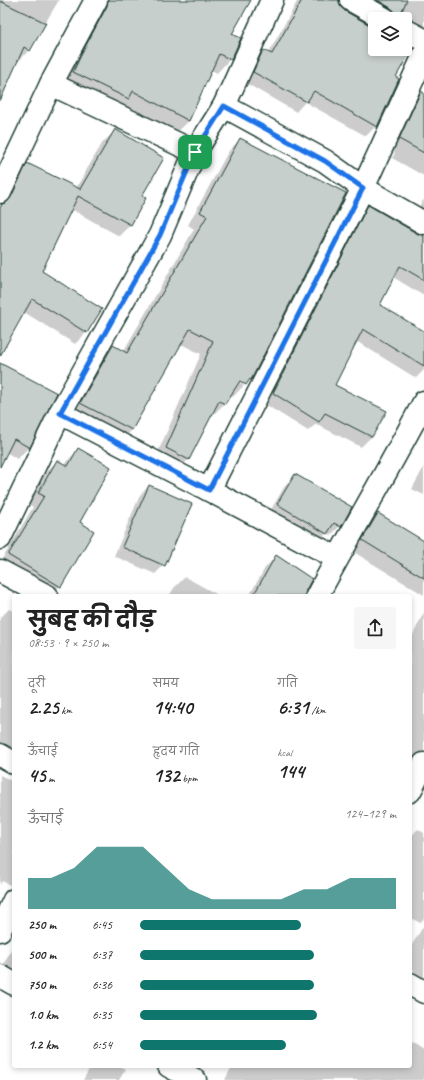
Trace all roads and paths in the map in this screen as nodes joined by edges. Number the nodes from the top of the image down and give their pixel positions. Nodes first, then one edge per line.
1 (96, 0) edge
2 (272, 0) edge
3 (350, 0) edge
4 (372, 12) edge
5 (412, 34) edge
6 (424, 40) edge
7 (424, 55) edge
8 (51, 84) junction
9 (224, 106) junction
10 (195, 152) junction
11 (363, 188) junction
12 (0, 192) edge
13 (424, 223) edge
14 (424, 402) edge
15 (60, 413) junction
16 (209, 490) junction
17 (0, 538) edge
18 (337, 558) junction
19 (0, 571) edge
20 (43, 594) edge
21 (318, 594) edge
22 (0, 755) edge
23 (12, 762) edge
24 (12, 904) edge
25 (0, 930) edge
26 (0, 976) edge
27 (12, 983) edge
28 (412, 985) edge
29 (424, 992) edge

1 - 8 street
2 - 9 street
3 - 4 street
5 - 6 street
7 - 11 street
8 - 10 street
8 - 12 street
9 - 10 street
9 - 11 street
10 - 15 street
11 - 13 street
11 - 16 street
14 - 18 street
15 - 16 street
15 - 17 street
16 - 18 street
18 - 21 street
19 - 20 street
22 - 23 street
24 - 25 street
26 - 27 street
28 - 29 street

